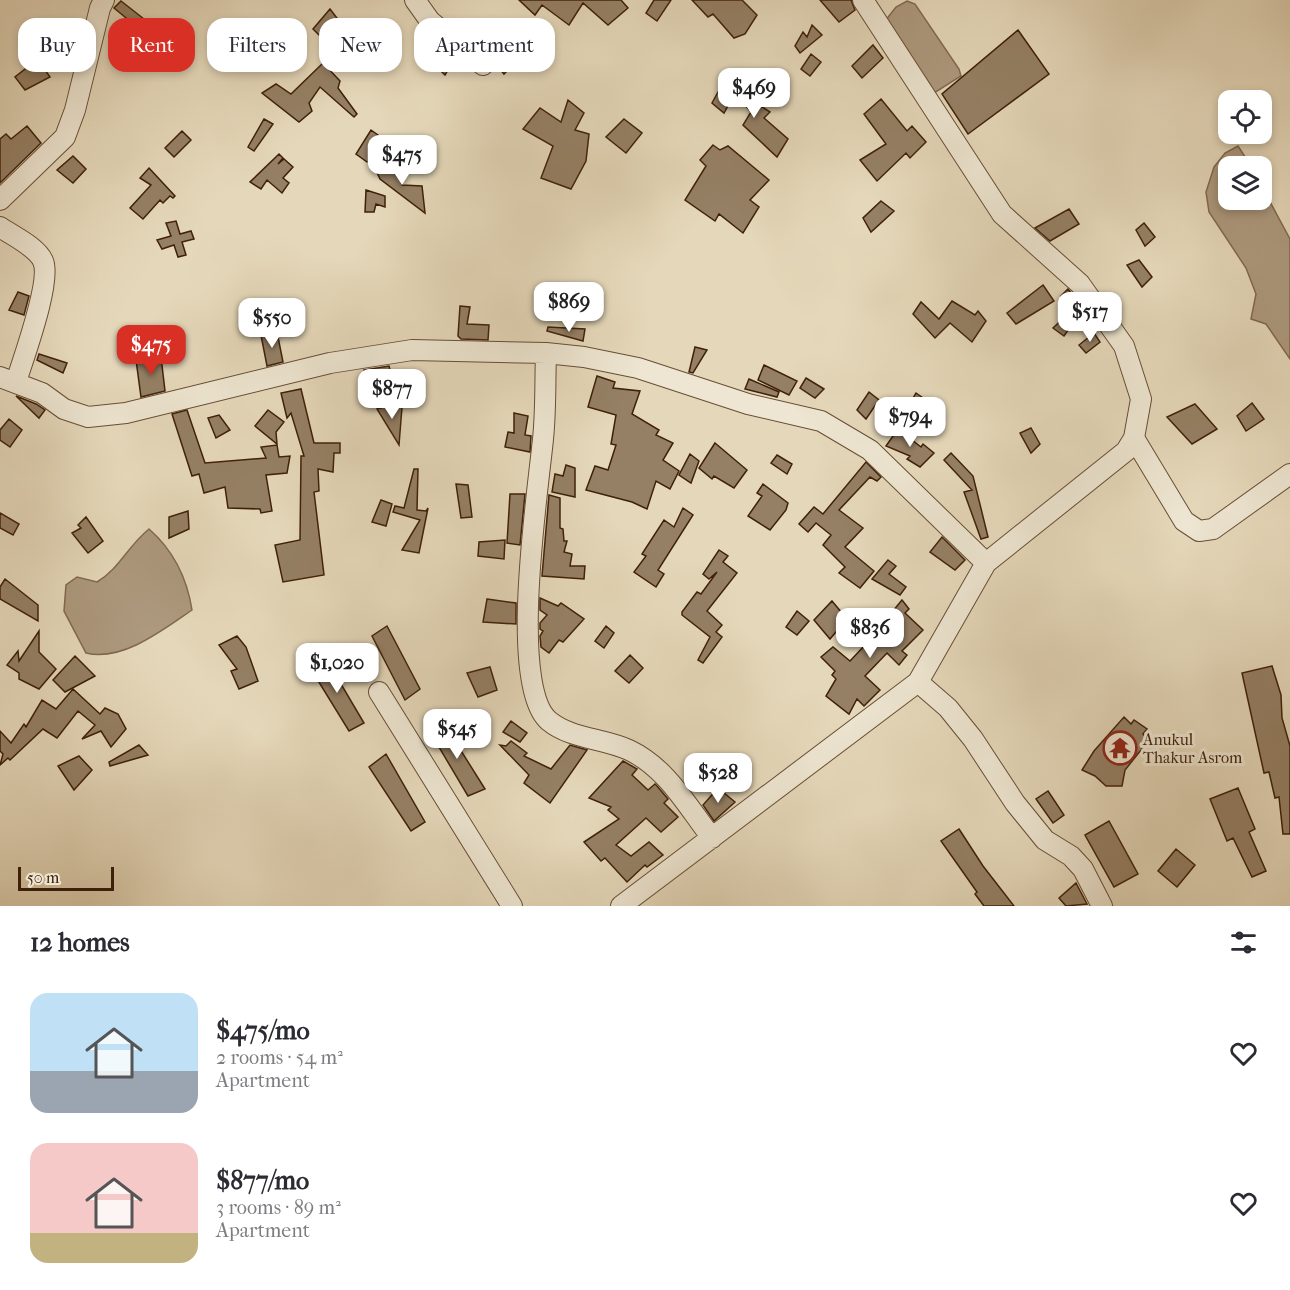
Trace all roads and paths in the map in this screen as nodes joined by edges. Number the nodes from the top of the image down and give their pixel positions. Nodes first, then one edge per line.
1 (104, 0) edge
2 (415, 0) edge
3 (863, 0) edge
4 (428, 18) edge
5 (0, 200) edge
6 (0, 227) edge
7 (546, 352) junction
8 (8, 379) edge
9 (1134, 438) junction
10 (1290, 474) edge
11 (986, 562) junction
12 (918, 682) junction
13 (379, 692) dead end
14 (712, 838) junction
15 (512, 906) edge
16 (621, 906) edge
17 (1102, 906) edge

1 - 5 street
2 - 4 street
3 - 9 street
6 - 8 street
7 - 8 street
7 - 11 street
7 - 14 street
9 - 10 street
9 - 11 street
11 - 12 street
12 - 14 street
12 - 17 street
13 - 15 street
14 - 16 street

